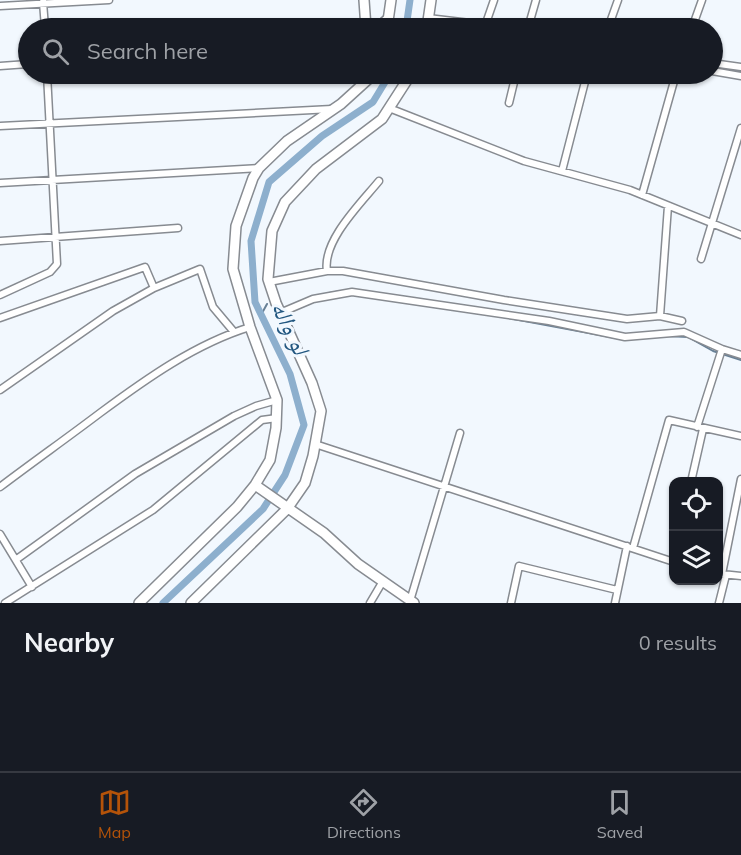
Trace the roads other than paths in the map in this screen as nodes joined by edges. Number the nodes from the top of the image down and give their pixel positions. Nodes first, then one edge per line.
1 (109, 0) edge
2 (364, 0) edge
3 (391, 0) edge
4 (431, 0) edge
5 (494, 0) edge
6 (536, 0) edge
7 (618, 0) edge
8 (702, 0) edge
9 (43, 2) edge
10 (0, 6) edge
11 (388, 17) edge
12 (44, 18) edge
13 (365, 18) edge
14 (429, 18) edge
15 (488, 18) edge
16 (531, 18) edge
17 (612, 18) edge
18 (696, 18) edge
19 (18, 65) edge
20 (723, 65) edge
21 (0, 66) edge
22 (741, 67) edge
23 (723, 73) edge
24 (741, 76) edge
25 (48, 84) edge
26 (359, 84) edge
27 (405, 84) edge
28 (514, 84) edge
29 (584, 84) edge
30 (673, 84) edge
31 (509, 103) dead end
32 (389, 108) junction
33 (334, 109) junction
34 (50, 123) junction
35 (0, 126) edge
36 (741, 128) edge
37 (259, 168) junction
38 (562, 171) junction
39 (53, 180) junction
40 (379, 181) dead end
41 (0, 183) edge
42 (642, 195) junction
43 (668, 206) junction
44 (713, 224) junction
45 (178, 228) dead end
46 (741, 234) edge
47 (56, 237) junction
48 (0, 241) edge
49 (701, 259) dead end
50 (327, 271) junction
51 (269, 282) junction
52 (154, 288) junction
53 (0, 295) edge
54 (280, 313) junction
55 (660, 316) junction
56 (0, 318) edge
57 (682, 321) dead end
58 (250, 327) junction
59 (234, 332) junction
60 (722, 349) junction
61 (741, 355) edge
62 (0, 390) edge
63 (277, 400) junction
64 (277, 418) junction
65 (700, 428) junction
66 (460, 433) dead end
67 (741, 436) edge
68 (315, 444) junction
69 (693, 477) edge
70 (741, 479) edge
71 (0, 487) edge
72 (257, 487) junction
73 (444, 487) junction
74 (284, 507) junction
75 (0, 534) edge
76 (630, 547) junction
77 (17, 559) junction
78 (669, 560) edge
79 (723, 569) edge
80 (723, 574) edge
81 (741, 576) edge
82 (383, 581) junction
83 (721, 585) edge
84 (32, 586) junction
85 (617, 590) junction
86 (412, 602) edge
87 (5, 603) edge
88 (139, 603) edge
89 (191, 603) edge
90 (369, 603) edge
91 (511, 603) edge
92 (615, 603) edge
93 (719, 603) edge

1 - 9 street
2 - 13 street
3 - 11 street
4 - 14 street
5 - 15 street
6 - 16 street
7 - 17 street
8 - 18 street
9 - 10 street
9 - 12 street
19 - 21 street
20 - 22 street
23 - 24 street
25 - 34 street
26 - 33 street
27 - 32 street
28 - 31 street
29 - 38 street
30 - 42 street
32 - 38 street
32 - 51 street
33 - 34 street
33 - 37 street
34 - 35 street
34 - 39 street
36 - 44 street
37 - 39 street
37 - 58 street
38 - 42 street
39 - 41 street
39 - 47 street
40 - 50 street
42 - 43 street
43 - 44 street
43 - 55 street
44 - 46 street
44 - 49 street
45 - 47 street
47 - 48 street
47 - 53 street
50 - 51 street
50 - 55 street
51 - 54 street
52 - 56 street
52 - 59 street
52 - 62 street
54 - 60 street
54 - 68 street
55 - 57 street
58 - 59 street
58 - 63 street
59 - 71 street
60 - 61 street
60 - 65 street
63 - 64 street
63 - 77 street
64 - 72 street
64 - 84 street
65 - 67 street
65 - 69 street
65 - 76 street
66 - 73 street
68 - 73 street
68 - 74 street
70 - 79 street
72 - 74 street
72 - 88 street
73 - 76 street
73 - 86 street
74 - 82 street
74 - 89 street
75 - 77 street
76 - 78 street
76 - 85 street
77 - 84 street
80 - 81 street
82 - 86 street
82 - 90 street
83 - 93 street
84 - 87 street
85 - 91 street
85 - 92 street

